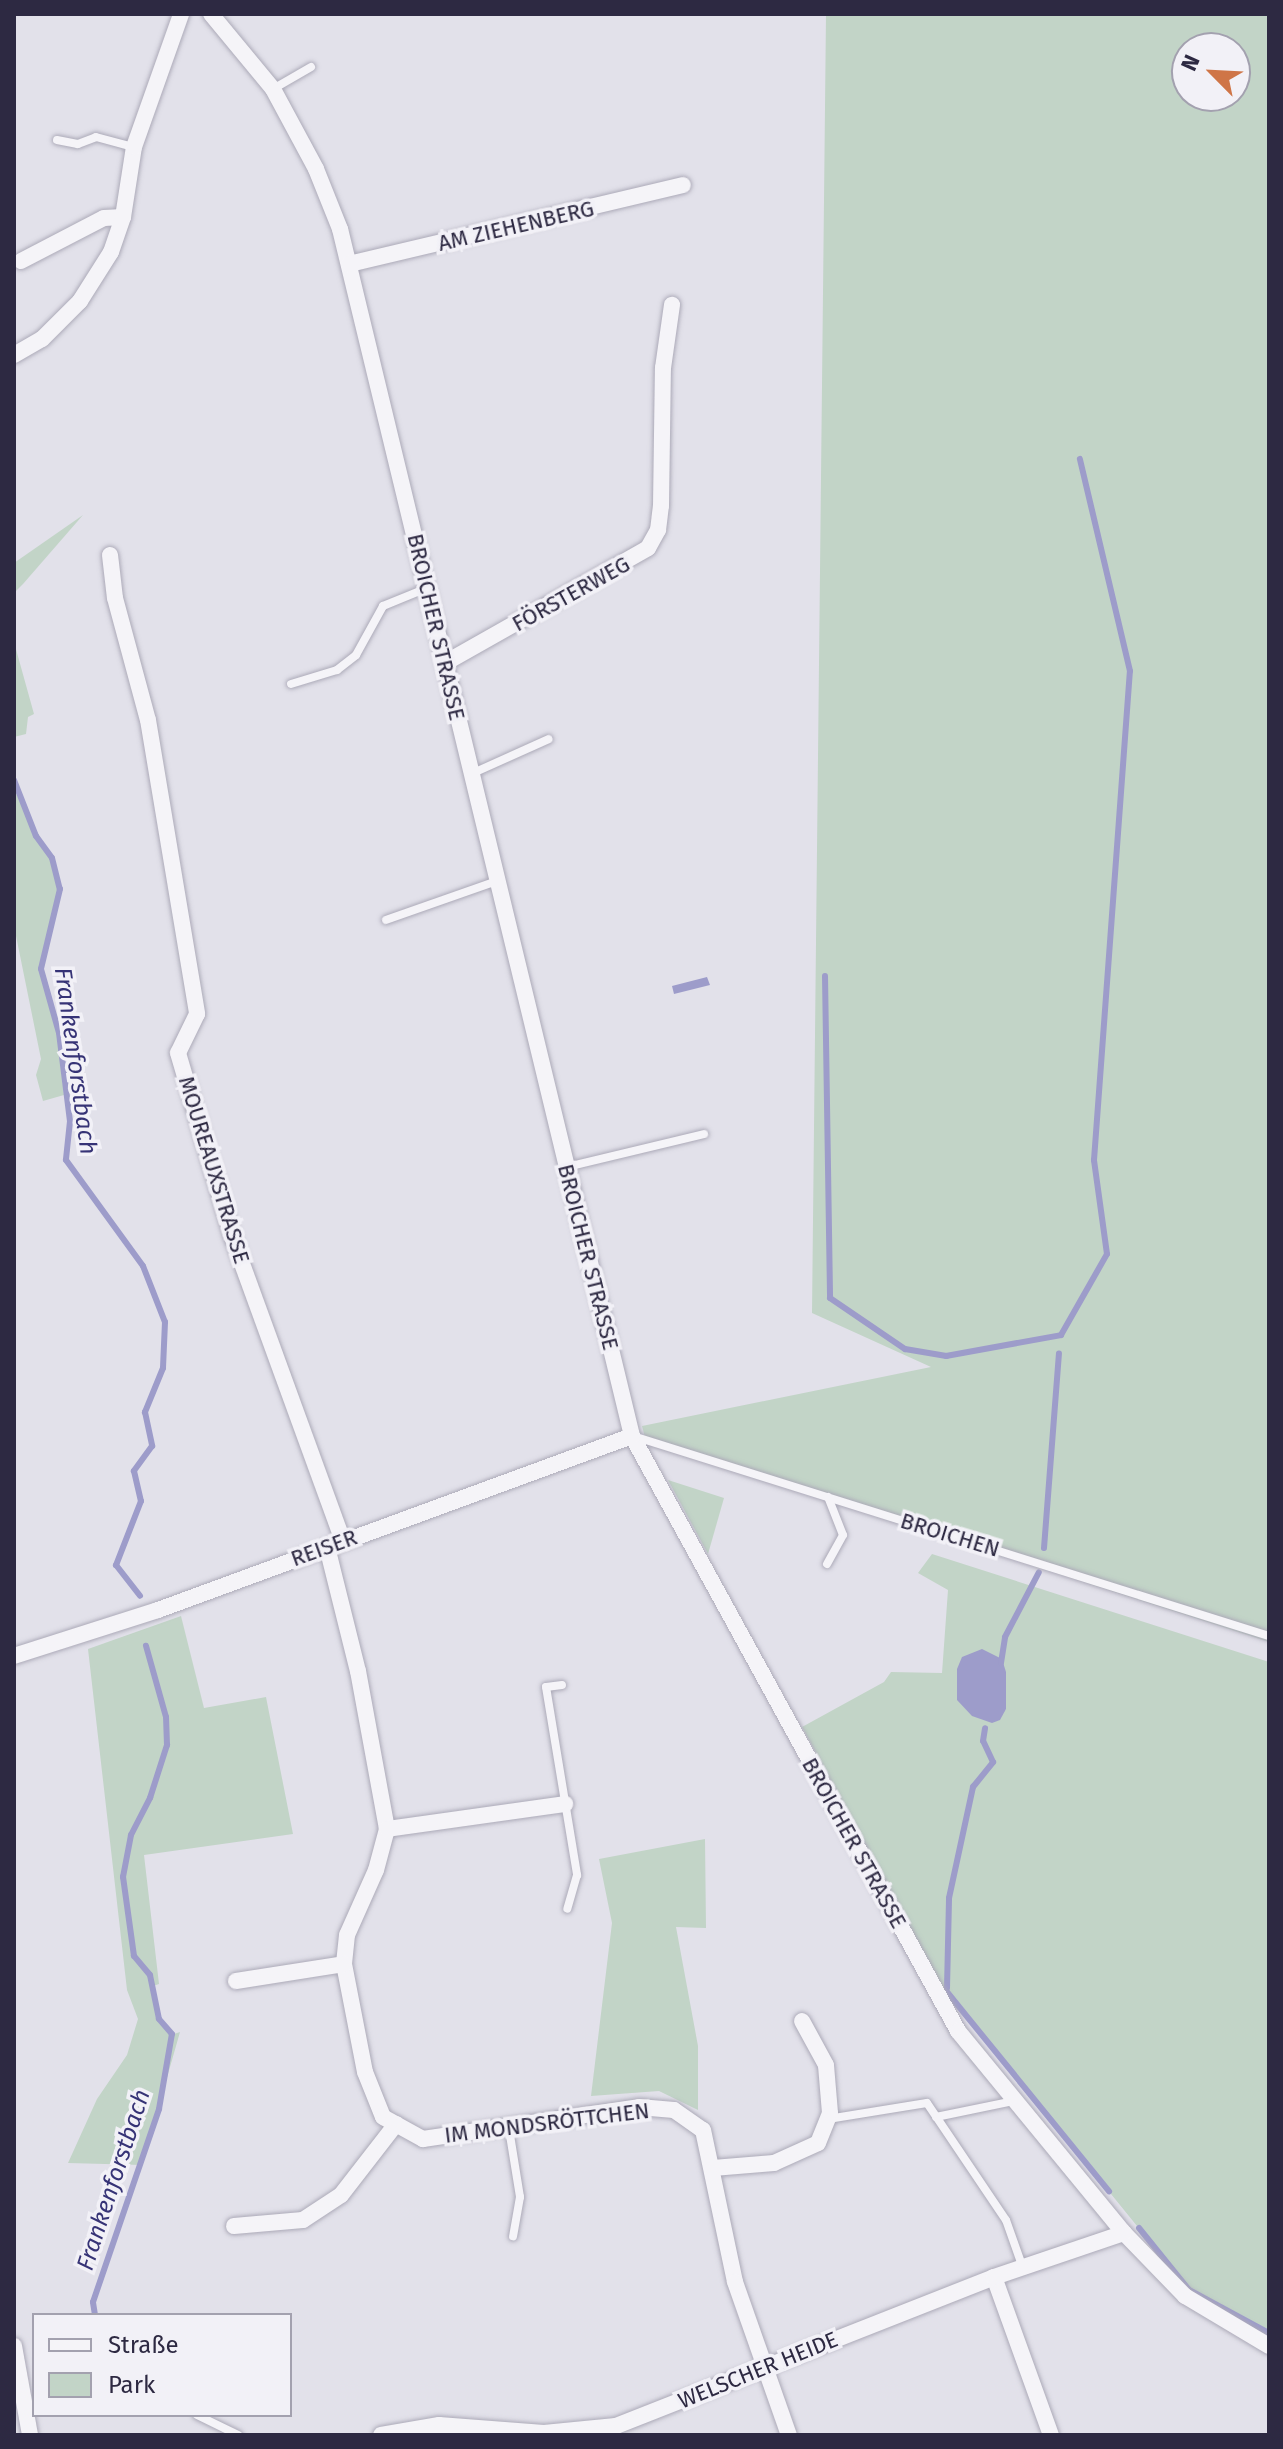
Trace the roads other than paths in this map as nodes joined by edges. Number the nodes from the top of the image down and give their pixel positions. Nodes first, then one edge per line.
1 (181, 14) edge
2 (211, 14) edge
3 (311, 67) dead end
4 (273, 89) junction
5 (57, 140) dead end
6 (134, 147) junction
7 (683, 185) dead end
8 (123, 217) junction
9 (21, 261) dead end
10 (349, 264) junction
11 (672, 305) dead end
12 (14, 355) edge
13 (110, 555) dead end
14 (427, 588) junction
15 (445, 663) junction
16 (291, 684) dead end
17 (549, 739) dead end
18 (471, 774) junction
19 (497, 881) junction
20 (386, 920) dead end
21 (704, 1134) dead end
22 (567, 1168) junction
23 (632, 1436) junction
24 (828, 1497) junction
25 (343, 1541) junction
26 (327, 1547) junction
27 (827, 1564) dead end
28 (1269, 1636) edge
29 (14, 1656) edge
30 (562, 1685) dead end
31 (565, 1804) junction
32 (387, 1829) junction
33 (567, 1909) dead end
34 (344, 1964) junction
35 (236, 1981) dead end
36 (802, 2021) dead end
37 (1015, 2101) junction
38 (936, 2117) junction
39 (828, 2119) junction
40 (396, 2124) junction
41 (509, 2129) junction
42 (713, 2168) junction
43 (234, 2226) dead end
44 (1124, 2233) junction
45 (513, 2236) dead end
46 (1023, 2268) junction
47 (994, 2277) junction
48 (14, 2346) edge
49 (1269, 2346) edge
50 (762, 2368) junction
51 (28, 2385) edge
52 (201, 2417) edge
53 (24, 2425) edge
54 (499, 2431) edge
55 (238, 2435) edge
56 (381, 2435) edge
57 (789, 2435) edge
58 (1051, 2435) edge

1 - 6 street
2 - 4 street, BROICHER STRASSE
3 - 4 lane
4 - 10 street, BROICHER STRASSE
5 - 6 lane
6 - 8 street
7 - 10 street, AM ZIEHENBERG
8 - 9 street
8 - 12 street
10 - 14 street, BROICHER STRASSE
11 - 15 street, FÖRSTERWEG
13 - 25 street, MOUREAUXSTRASSE
14 - 15 street, BROICHER STRASSE
14 - 16 lane
15 - 18 street, BROICHER STRASSE
17 - 18 lane
18 - 19 street, BROICHER STRASSE
19 - 20 lane
19 - 22 street, BROICHER STRASSE
21 - 22 lane
22 - 23 street, BROICHER STRASSE
23 - 24 lane, BROICHEN
23 - 25 street, REISER
23 - 37 street, BROICHER STRASSE
24 - 27 lane
24 - 28 lane, BROICHEN
25 - 26 street, REISER
26 - 29 street, REISER
26 - 32 street
30 - 31 lane
31 - 32 street
31 - 33 lane
32 - 34 street
34 - 35 street
34 - 40 street
36 - 39 street
37 - 38 lane
37 - 44 street, BROICHER STRASSE
38 - 39 lane
38 - 46 lane
39 - 42 street
40 - 41 street, IM MONDSRÖTTCHEN
40 - 43 street
41 - 42 street, IM MONDSRÖTTCHEN
41 - 45 lane
42 - 50 street, IM MONDSRÖTTCHEN
44 - 46 street, WELSCHER HEIDE
44 - 49 street, BROICHER STRASSE
46 - 47 street, WELSCHER HEIDE
47 - 50 street, WELSCHER HEIDE
47 - 58 street
48 - 51 street
50 - 54 street, WELSCHER HEIDE
50 - 57 street, IM MONDSRÖTTCHEN
51 - 53 street
52 - 55 lane
54 - 56 street, WELSCHER HEIDE

